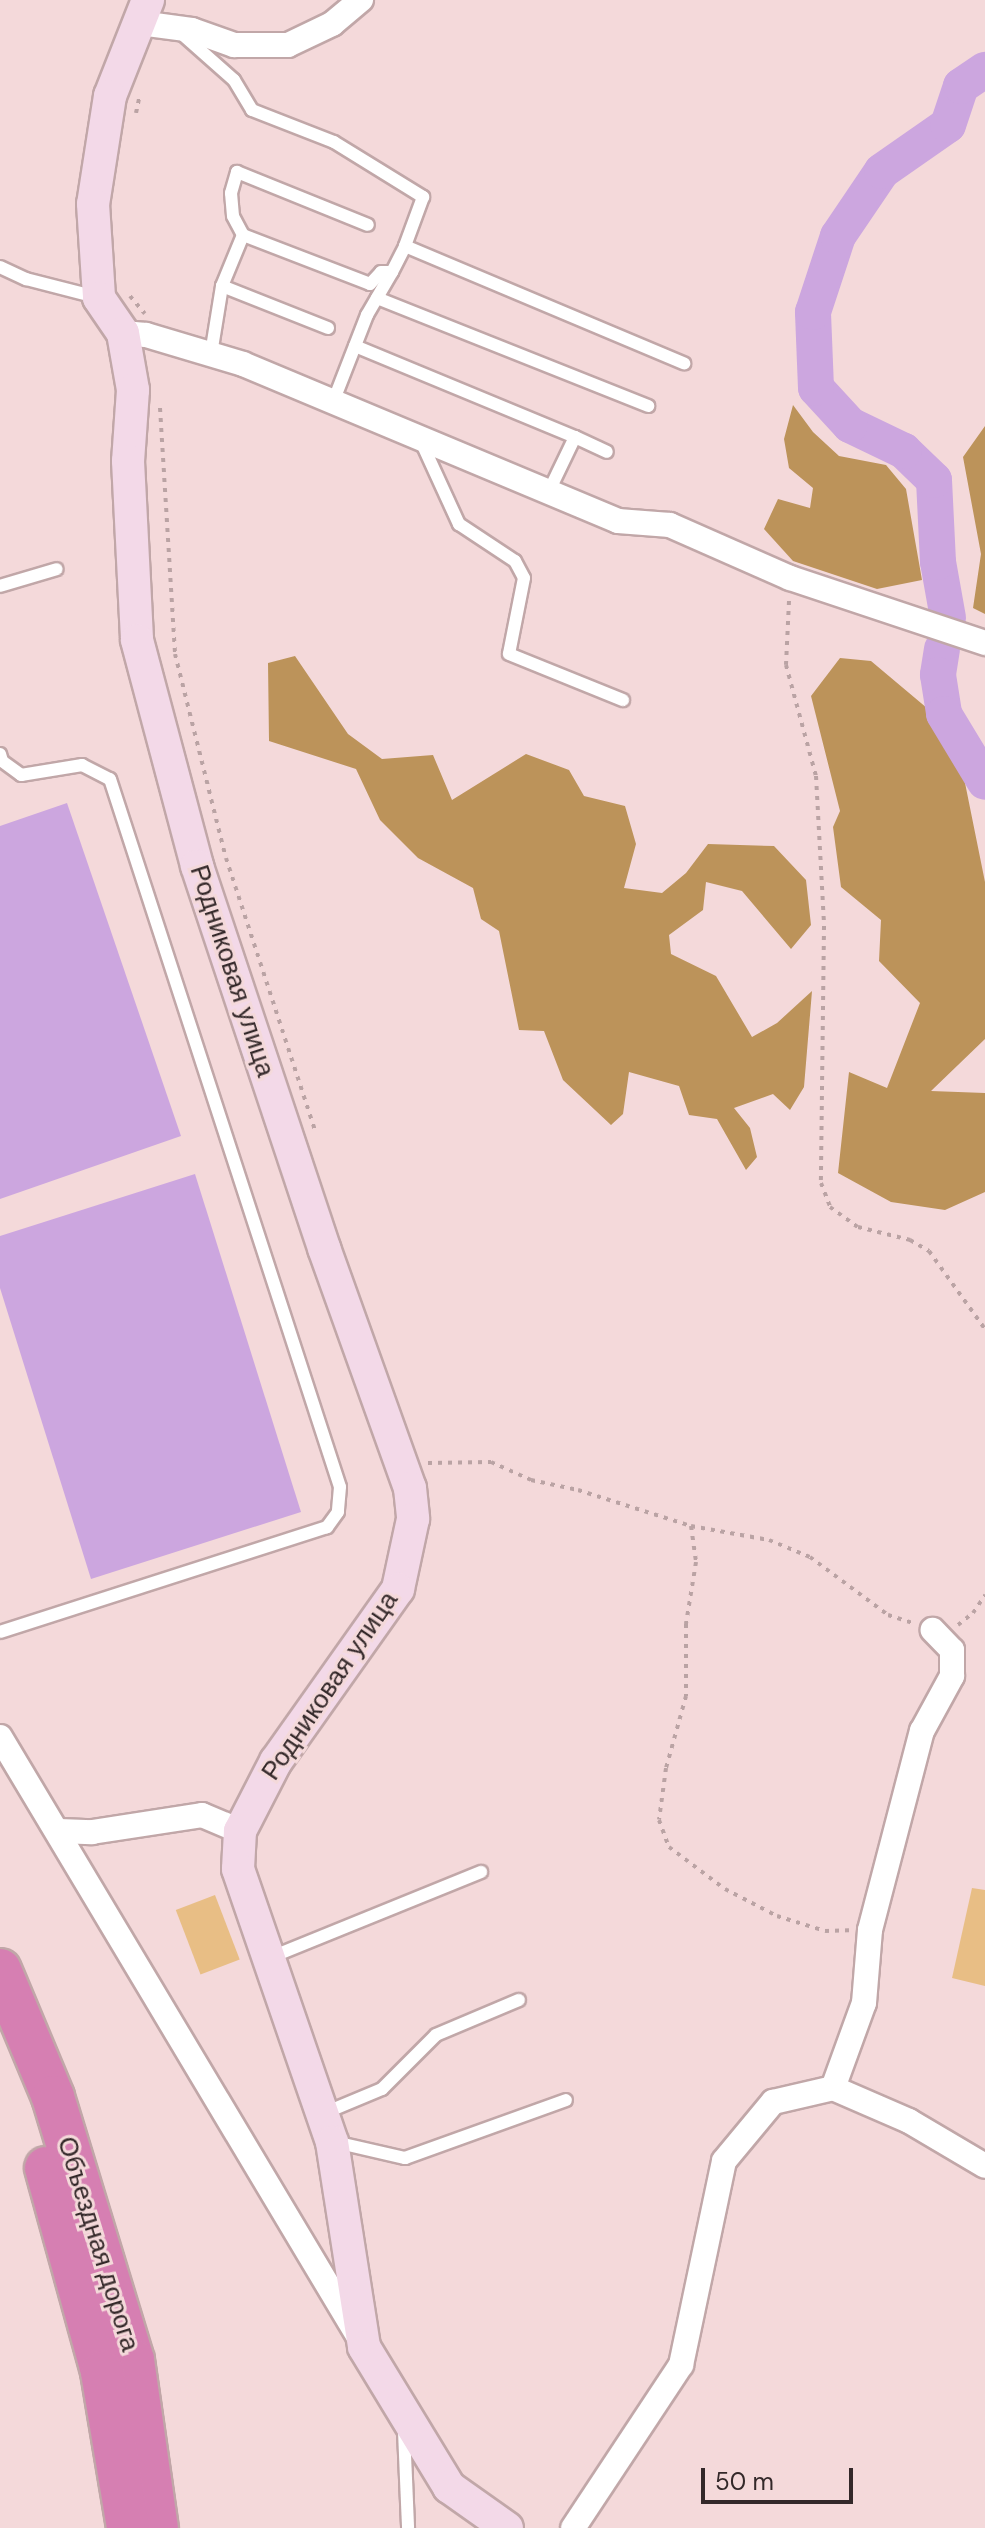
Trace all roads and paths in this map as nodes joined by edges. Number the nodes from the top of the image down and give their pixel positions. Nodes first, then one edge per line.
1 (361, 0) edge
2 (144, 12) edge
3 (175, 27) junction
4 (143, 84) dead end
5 (133, 128) dead end
6 (368, 225) dead end
7 (243, 235) junction
8 (405, 246) junction
9 (0, 267) edge
10 (392, 272) junction
11 (222, 286) junction
12 (110, 292) junction
13 (377, 298) junction
14 (328, 328) dead end
15 (123, 333) junction
16 (155, 337) junction
17 (355, 346) junction
18 (211, 354) junction
19 (684, 363) dead end
20 (159, 400) dead end
21 (333, 402) junction
22 (648, 406) dead end
23 (575, 437) junction
24 (420, 439) junction
25 (607, 452) dead end
26 (548, 493) junction
27 (57, 569) dead end
28 (790, 578) junction
29 (0, 586) edge
30 (985, 643) edge
31 (623, 700) dead end
32 (0, 754) edge
33 (319, 1144) dead end
34 (985, 1329) edge
35 (401, 1465) junction
36 (691, 1526) junction
37 (985, 1595) edge
38 (933, 1630) junction
39 (0, 1632) edge
40 (0, 1737) edge
41 (59, 1831) junction
42 (240, 1831) junction
43 (481, 1872) dead end
44 (870, 1930) junction
45 (269, 1958) junction
46 (0, 1970) edge
47 (519, 2000) dead end
48 (0, 2043) edge
49 (833, 2088) junction
50 (566, 2100) dead end
51 (327, 2128) junction
52 (985, 2166) edge
53 (364, 2347) junction
54 (404, 2417) junction
55 (128, 2528) edge
56 (157, 2528) edge
57 (408, 2528) edge
58 (507, 2528) edge
59 (573, 2528) edge

1 - 3 street
2 - 3 street
2 - 12 street
3 - 8 lane
4 - 5 path
6 - 7 lane
7 - 10 lane
7 - 11 lane
8 - 10 lane
8 - 19 lane
9 - 12 lane
10 - 13 lane
11 - 14 lane
11 - 18 lane
12 - 15 street, Родниковая улица
12 - 16 path
13 - 17 lane
13 - 22 lane
15 - 16 street
15 - 35 street, Родниковая улица
16 - 18 street
17 - 21 lane
17 - 23 lane
18 - 21 street
20 - 33 path
21 - 24 street
23 - 25 lane
23 - 26 lane
24 - 26 street
24 - 31 lane
26 - 28 street
27 - 29 lane
28 - 30 street
28 - 34 path
32 - 39 lane
35 - 36 path
35 - 42 street, Родниковая улица
36 - 38 path
36 - 44 path
37 - 38 path
38 - 44 street
40 - 41 street
41 - 42 street
41 - 53 street
42 - 45 street, Родниковая улица
43 - 45 lane
44 - 49 street
45 - 51 street
46 - 56 highway, Объездная дорога
47 - 51 lane
48 - 55 highway, Объездная дорога
49 - 52 street
49 - 59 street
50 - 51 lane
51 - 53 street
53 - 54 street
54 - 57 lane
54 - 58 street

